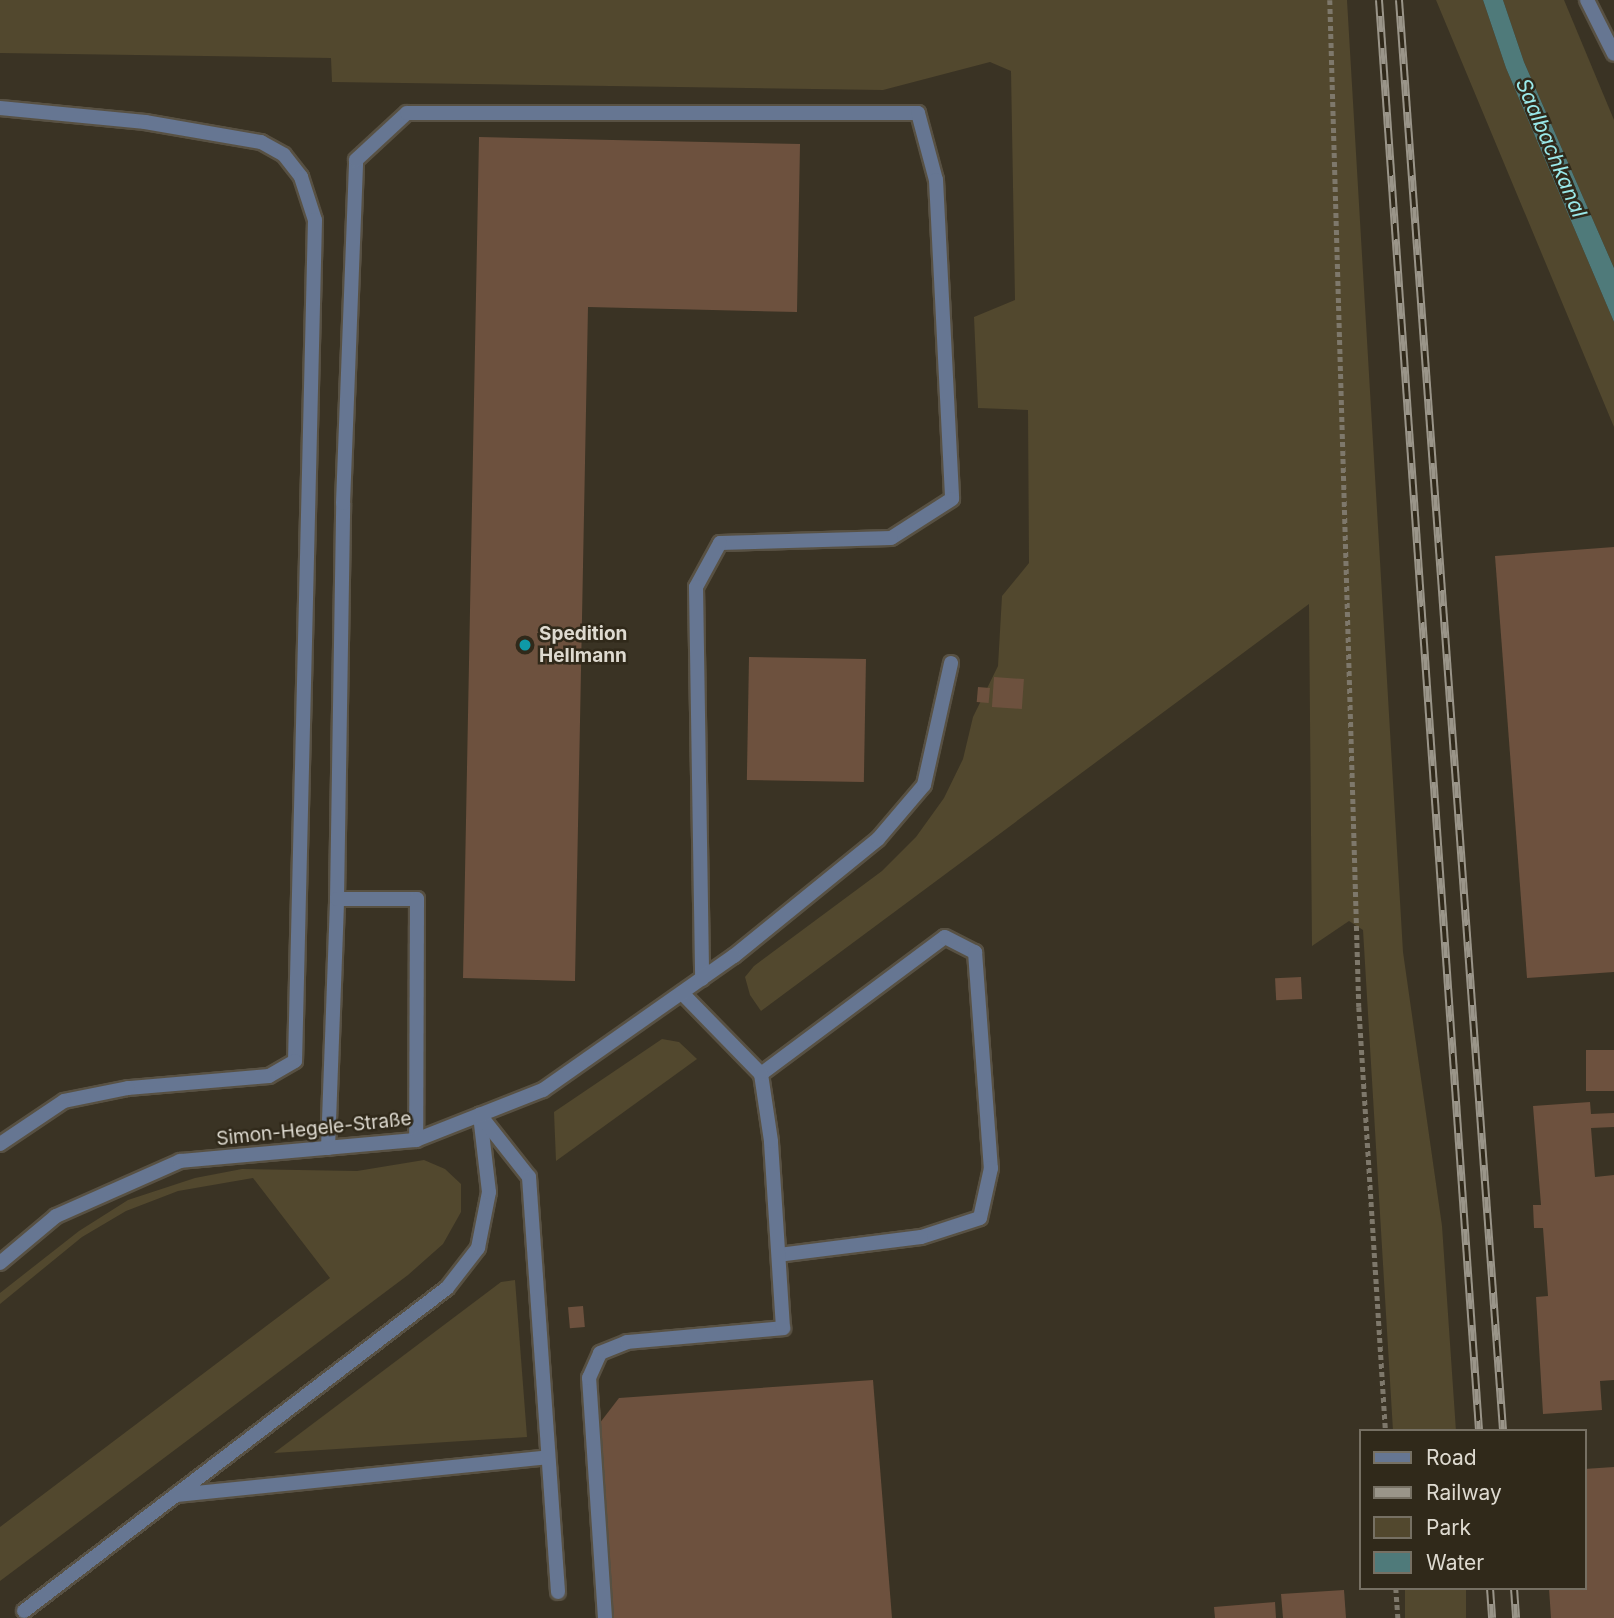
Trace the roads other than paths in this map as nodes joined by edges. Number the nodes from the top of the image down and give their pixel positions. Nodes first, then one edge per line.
1 (1587, 0) edge
2 (1614, 54) edge
3 (0, 108) edge
4 (951, 663) dead end
5 (337, 899) junction
6 (702, 979) junction
7 (682, 993) junction
8 (761, 1074) junction
9 (480, 1115) junction
10 (416, 1140) junction
11 (0, 1144) edge
12 (328, 1148) junction
13 (779, 1255) junction
14 (0, 1263) edge
15 (547, 1457) junction
16 (175, 1495) junction
17 (558, 1592) dead end
18 (24, 1611) dead end
19 (605, 1618) edge

1 - 2 street
3 - 11 street
4 - 6 street, Simon-Hegele-Straße
5 - 6 street
5 - 10 street
5 - 12 street
6 - 7 street, Simon-Hegele-Straße
7 - 8 street
7 - 9 street, Simon-Hegele-Straße
8 - 13 street
8 - 13 street
9 - 10 street, Simon-Hegele-Straße
9 - 15 street
9 - 16 street
10 - 12 street, Simon-Hegele-Straße
12 - 14 street, Simon-Hegele-Straße
13 - 19 street
15 - 16 street
15 - 17 street
16 - 18 street

